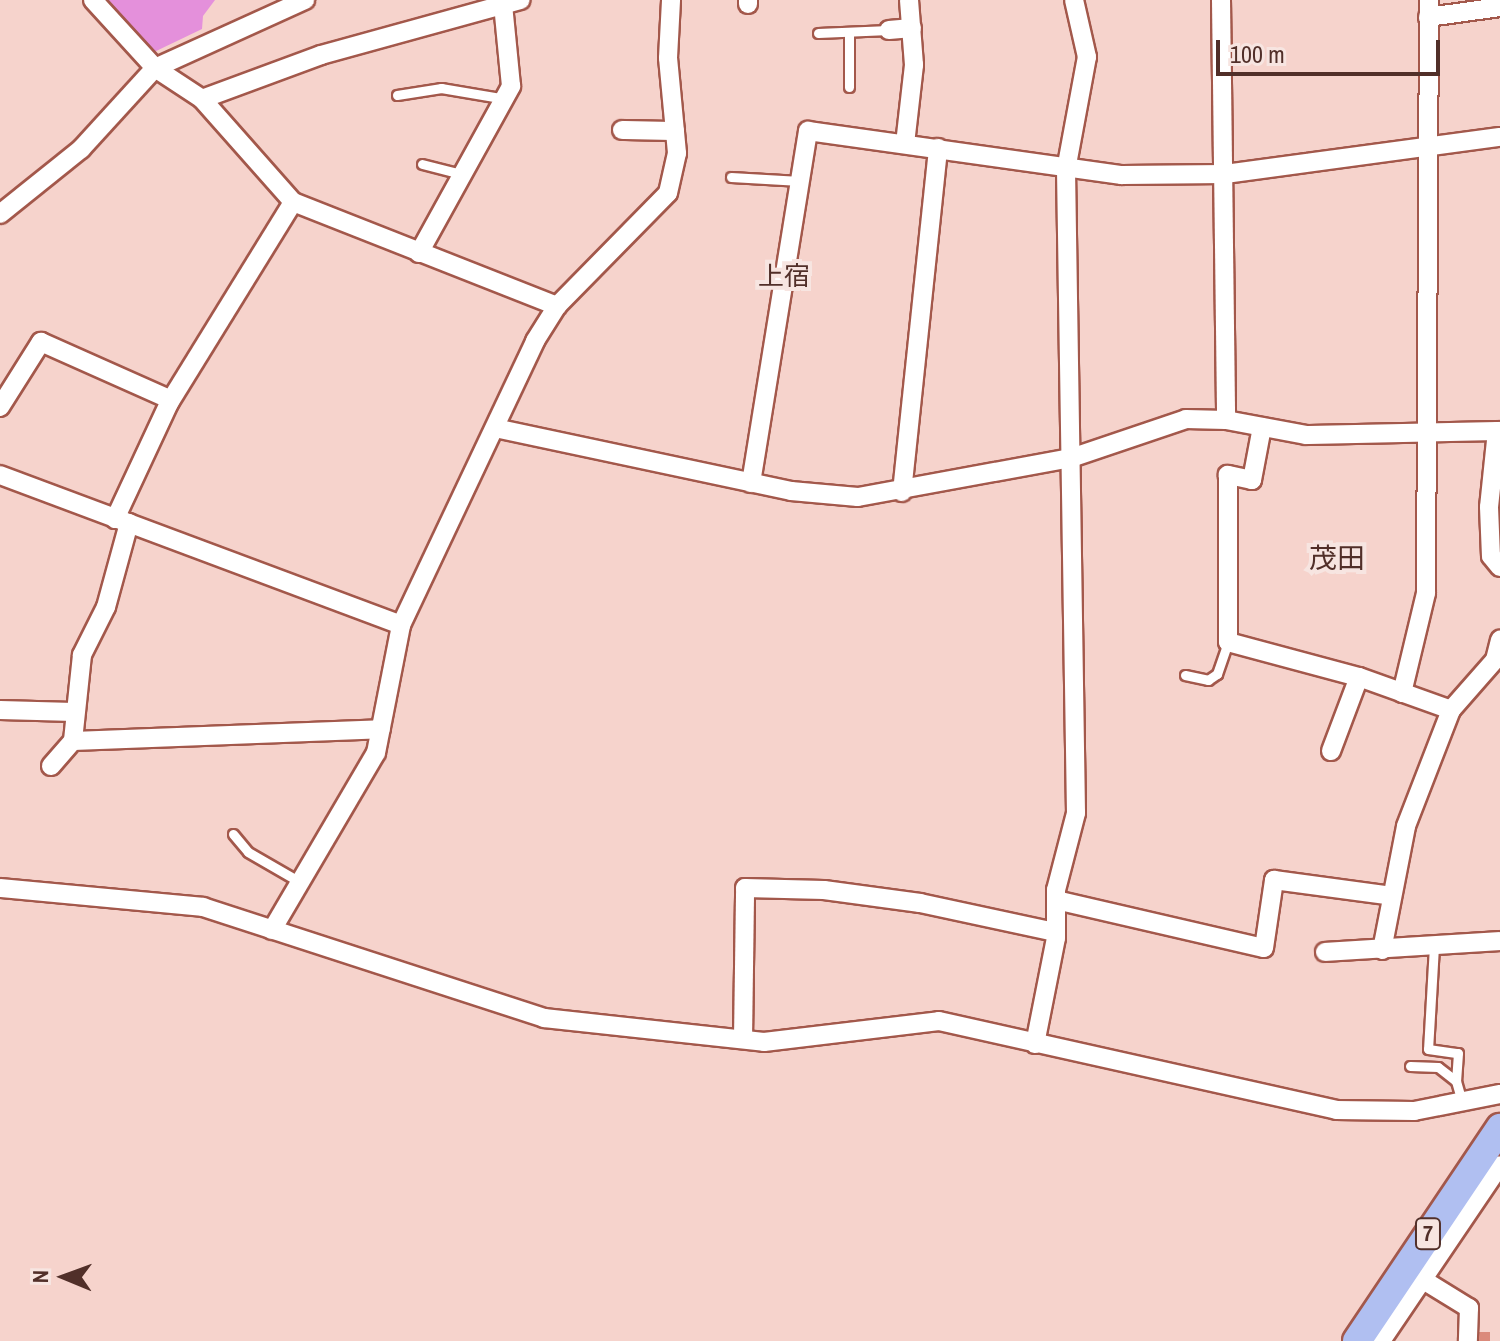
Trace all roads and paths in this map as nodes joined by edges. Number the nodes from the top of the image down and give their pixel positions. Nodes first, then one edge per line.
1 (93, 0) edge
2 (305, 0) edge
3 (671, 0) edge
4 (909, 0) edge
5 (1074, 0) edge
6 (1221, 0) edge
7 (512, 2) edge
8 (1500, 7) edge
9 (1428, 8) edge
10 (912, 28) junction
11 (889, 30) joint
12 (849, 32) junction
13 (818, 33) dead end
14 (155, 68) junction
15 (849, 87) dead end
16 (397, 95) dead end
17 (202, 99) junction
18 (506, 99) junction
19 (622, 130) dead end
20 (675, 131) junction
21 (1500, 137) edge
22 (905, 144) junction
23 (1428, 147) junction
24 (938, 148) junction
25 (422, 164) dead end
26 (1066, 170) junction
27 (1225, 174) junction
28 (466, 176) junction
29 (731, 177) dead end
30 (800, 181) junction
31 (293, 202) junction
32 (0, 214) edge
33 (419, 253) junction
34 (557, 306) junction
35 (171, 400) junction
36 (0, 407) edge
37 (1226, 420) junction
38 (1262, 427) junction
39 (495, 428) junction
40 (1426, 430) junction
41 (1499, 431) edge
42 (1071, 458) junction
43 (0, 475) edge
44 (751, 483) junction
45 (902, 492) junction
46 (122, 521) junction
47 (1500, 567) edge
48 (401, 625) junction
49 (1500, 640) edge
50 (1228, 642) junction
51 (1185, 675) dead end
52 (1359, 677) junction
53 (1402, 693) junction
54 (0, 710) edge
55 (1451, 710) junction
56 (74, 712) junction
57 (381, 729) junction
58 (73, 741) junction
59 (1331, 751) dead end
60 (51, 766) dead end
61 (233, 834) dead end
62 (300, 882) junction
63 (0, 888) edge
64 (1392, 896) junction
65 (1056, 900) junction
66 (272, 930) junction
67 (1055, 932) junction
68 (1500, 941) edge
69 (1434, 946) junction
70 (1382, 950) junction
71 (1325, 952) dead end
72 (743, 1039) junction
73 (1035, 1044) junction
74 (1410, 1066) dead end
75 (1456, 1081) junction
76 (1500, 1094) edge
77 (1462, 1102) junction
78 (1500, 1128) edge
79 (1500, 1165) edge
80 (1413, 1274) junction
81 (1357, 1341) edge
82 (1381, 1341) edge
83 (1468, 1341) edge

1 - 14 street
2 - 14 street
3 - 20 street
4 - 10 street
5 - 26 street
6 - 27 street
7 - 17 street
7 - 18 street
8 - 9 street
9 - 23 street
10 - 11 street
10 - 22 street
11 - 12 lane
12 - 13 lane
12 - 15 lane
14 - 17 street
14 - 32 street
16 - 18 lane
17 - 31 street
18 - 28 street
19 - 20 street
20 - 34 street
21 - 23 street
22 - 24 street
22 - 30 street
23 - 27 street
23 - 40 street
24 - 26 street
24 - 45 street
25 - 28 lane
26 - 27 street
26 - 42 street
27 - 37 street
28 - 33 street
29 - 30 lane
30 - 44 street
31 - 33 street
31 - 35 street
33 - 34 street
34 - 39 street
35 - 36 street
35 - 46 street
37 - 38 street
37 - 42 street
38 - 40 street
38 - 50 street
39 - 44 street
39 - 48 street
40 - 41 street
40 - 53 street
41 - 47 street
42 - 45 street
42 - 65 street
43 - 46 street
44 - 45 street
46 - 48 street
46 - 56 street
48 - 57 street
49 - 55 street
50 - 51 lane
50 - 52 street
52 - 53 street
52 - 59 street
53 - 55 street
54 - 56 street
55 - 64 street
56 - 58 street
57 - 58 street
57 - 62 street
58 - 60 street
61 - 62 lane
62 - 66 street
63 - 66 street
64 - 65 street
64 - 70 street
65 - 67 street
66 - 72 street
67 - 72 street
67 - 73 street
68 - 69 street
69 - 70 street
69 - 75 lane
70 - 71 street
72 - 73 street
73 - 77 street
74 - 75 lane
75 - 77 lane
76 - 77 street
78 - 80 main road, 7
79 - 80 street
80 - 81 main road, 7
80 - 82 street
80 - 83 street

